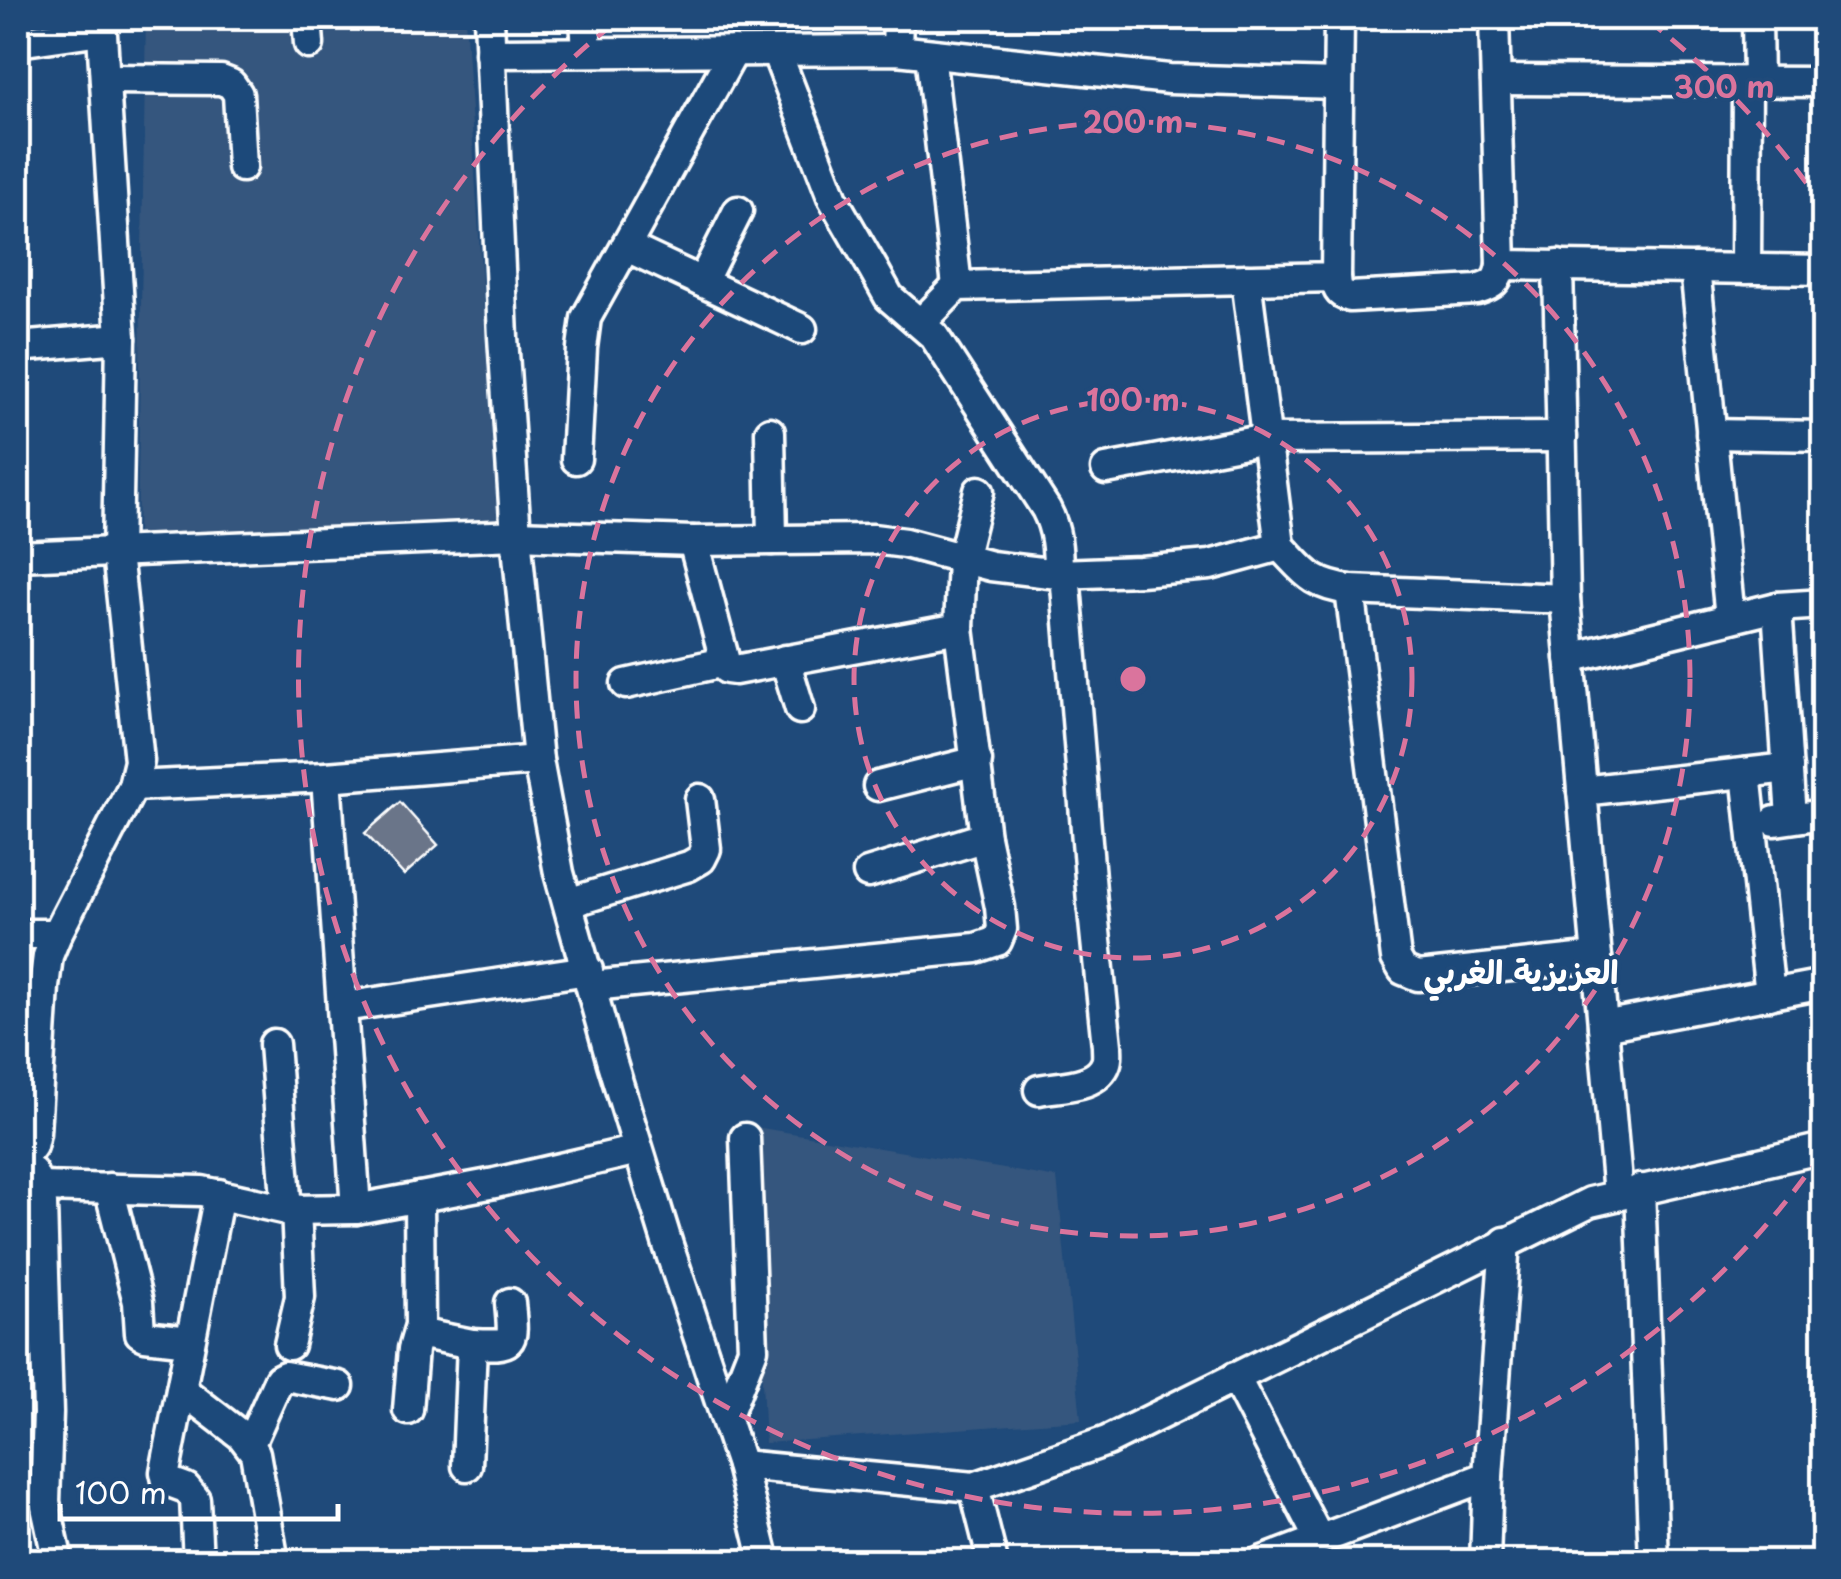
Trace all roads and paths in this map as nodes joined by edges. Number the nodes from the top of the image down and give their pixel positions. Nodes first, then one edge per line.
1 (489, 18) edge
2 (585, 18) edge
3 (898, 18) edge
4 (1339, 18) edge
5 (1494, 18) edge
6 (1757, 18) edge
7 (101, 24) edge
8 (18, 42) edge
9 (897, 50) junction
10 (734, 51) junction
11 (776, 51) junction
12 (586, 52) junction
13 (490, 53) junction
14 (930, 54) junction
15 (105, 79) junction
16 (1496, 80) junction
17 (1753, 81) junction
18 (1824, 82) edge
19 (1337, 84) junction
20 (242, 167) dead end
21 (738, 211) dead end
22 (627, 247) junction
23 (1500, 264) junction
24 (1558, 265) junction
25 (1695, 268) junction
26 (1746, 269) junction
27 (1824, 270) edge
28 (1336, 277) junction
29 (1246, 280) junction
30 (702, 282) junction
31 (957, 286) junction
32 (921, 323) junction
33 (802, 329) dead end
34 (121, 338) junction
35 (18, 346) edge
36 (770, 432) dead end
37 (1711, 434) junction
38 (1824, 436) edge
39 (1562, 437) junction
40 (1266, 439) junction
41 (576, 459) dead end
42 (1106, 469) dead end
43 (979, 491) dead end
44 (516, 535) junction
45 (772, 540) junction
46 (693, 541) junction
47 (1280, 546) junction
48 (117, 553) junction
49 (18, 556) edge
50 (962, 560) junction
51 (1062, 574) junction
52 (1350, 590) junction
53 (1565, 599) junction
54 (1824, 604) edge
55 (1777, 608) junction
56 (1730, 618) junction
57 (959, 628) junction
58 (1570, 658) junction
59 (785, 660) junction
60 (724, 662) junction
61 (626, 684) dead end
62 (800, 709) dead end
63 (538, 760) junction
64 (977, 761) junction
65 (1788, 768) junction
66 (1746, 772) junction
67 (326, 777) junction
68 (133, 786) junction
69 (878, 786) dead end
70 (1582, 791) junction
71 (700, 799) dead end
72 (1824, 814) edge
73 (1791, 818) junction
74 (1752, 824) junction
75 (985, 838) junction
76 (868, 874) dead end
77 (568, 903) junction
78 (18, 934) edge
79 (57, 934) junction
80 (1597, 958) junction
81 (590, 978) junction
82 (1824, 984) edge
83 (1770, 995) junction
84 (342, 1007) junction
85 (1603, 1026) junction
86 (274, 1044) dead end
87 (1040, 1090) dead end
88 (746, 1138) dead end
89 (1824, 1148) edge
90 (638, 1150) junction
91 (21, 1156) edge
92 (39, 1186) junction
93 (109, 1188) junction
94 (1629, 1192) junction
95 (219, 1194) junction
96 (419, 1197) junction
97 (356, 1209) junction
98 (292, 1210) junction
99 (1505, 1242) junction
100 (510, 1303) dead end
101 (418, 1333) junction
102 (190, 1341) junction
103 (472, 1344) junction
104 (289, 1345) dead end
105 (1235, 1377) junction
106 (339, 1386) dead end
107 (181, 1389) junction
108 (408, 1410) dead end
109 (726, 1418) junction
110 (250, 1444) junction
111 (741, 1465) junction
112 (467, 1466) dead end
113 (1488, 1476) junction
114 (974, 1487) junction
115 (1303, 1550) edge
116 (759, 1560) edge
117 (58, 1562) edge
118 (198, 1562) edge
119 (274, 1562) edge
120 (992, 1562) edge
121 (1260, 1562) edge
122 (1485, 1562) edge
123 (1654, 1562) edge

1 - 13 street
2 - 12 street
3 - 9 street
4 - 19 street
5 - 16 street
6 - 17 street
7 - 8 street
7 - 15 street
9 - 11 street
9 - 14 street
10 - 11 street
10 - 12 street
10 - 22 street
11 - 32 street
12 - 13 street
13 - 44 street
14 - 19 street
14 - 31 street
15 - 20 street
15 - 34 street
16 - 17 street
16 - 23 street
17 - 18 street
17 - 26 street
19 - 28 street
21 - 30 street
22 - 30 street
22 - 41 street
23 - 24 street
23 - 28 street
24 - 25 street
24 - 39 street
25 - 26 street
25 - 37 street
26 - 27 street
28 - 29 street
29 - 31 street
29 - 40 street
30 - 33 street
31 - 32 street
32 - 51 street
34 - 35 street
34 - 48 street
36 - 45 street
37 - 38 street
37 - 56 street
39 - 40 street
39 - 53 street
40 - 42 street
40 - 47 street
43 - 50 street
44 - 46 street
44 - 48 street
44 - 63 street
45 - 46 street
45 - 50 street
46 - 60 street
47 - 51 street
47 - 52 street
48 - 49 street
48 - 68 street
50 - 51 street
50 - 57 street
51 - 87 street
52 - 53 street
52 - 80 street
53 - 58 street
54 - 55 street
55 - 56 street
55 - 65 street
56 - 58 street
57 - 59 street
57 - 64 street
58 - 70 street
59 - 60 street
59 - 62 street
60 - 61 street
63 - 67 street
63 - 77 street
64 - 69 street
64 - 75 street
65 - 66 street
65 - 73 street
66 - 70 street
66 - 74 street
67 - 68 street
67 - 84 street
68 - 79 street
70 - 80 street
71 - 77 street
72 - 73 street
73 - 74 street
74 - 83 street
75 - 76 street
75 - 81 street
77 - 81 street
78 - 79 street
79 - 91 street
80 - 85 street
81 - 84 street
81 - 90 street
82 - 83 street
83 - 85 street
84 - 97 street
85 - 94 street
86 - 98 street
88 - 109 street
89 - 94 street
90 - 96 street
90 - 109 street
91 - 92 street
92 - 93 street
92 - 117 street
93 - 95 street
93 - 102 street
94 - 99 street
94 - 123 street
95 - 98 street
95 - 102 street
96 - 97 street
96 - 101 street
97 - 98 street
98 - 104 street
99 - 105 street
99 - 113 street
100 - 103 street
101 - 103 street
101 - 108 street
102 - 107 street
103 - 112 street
105 - 114 street
105 - 115 street
106 - 110 street
107 - 110 street
107 - 118 street
109 - 111 street
110 - 119 street
111 - 114 street
111 - 116 street
113 - 115 street
113 - 122 street
114 - 120 street
115 - 121 street

